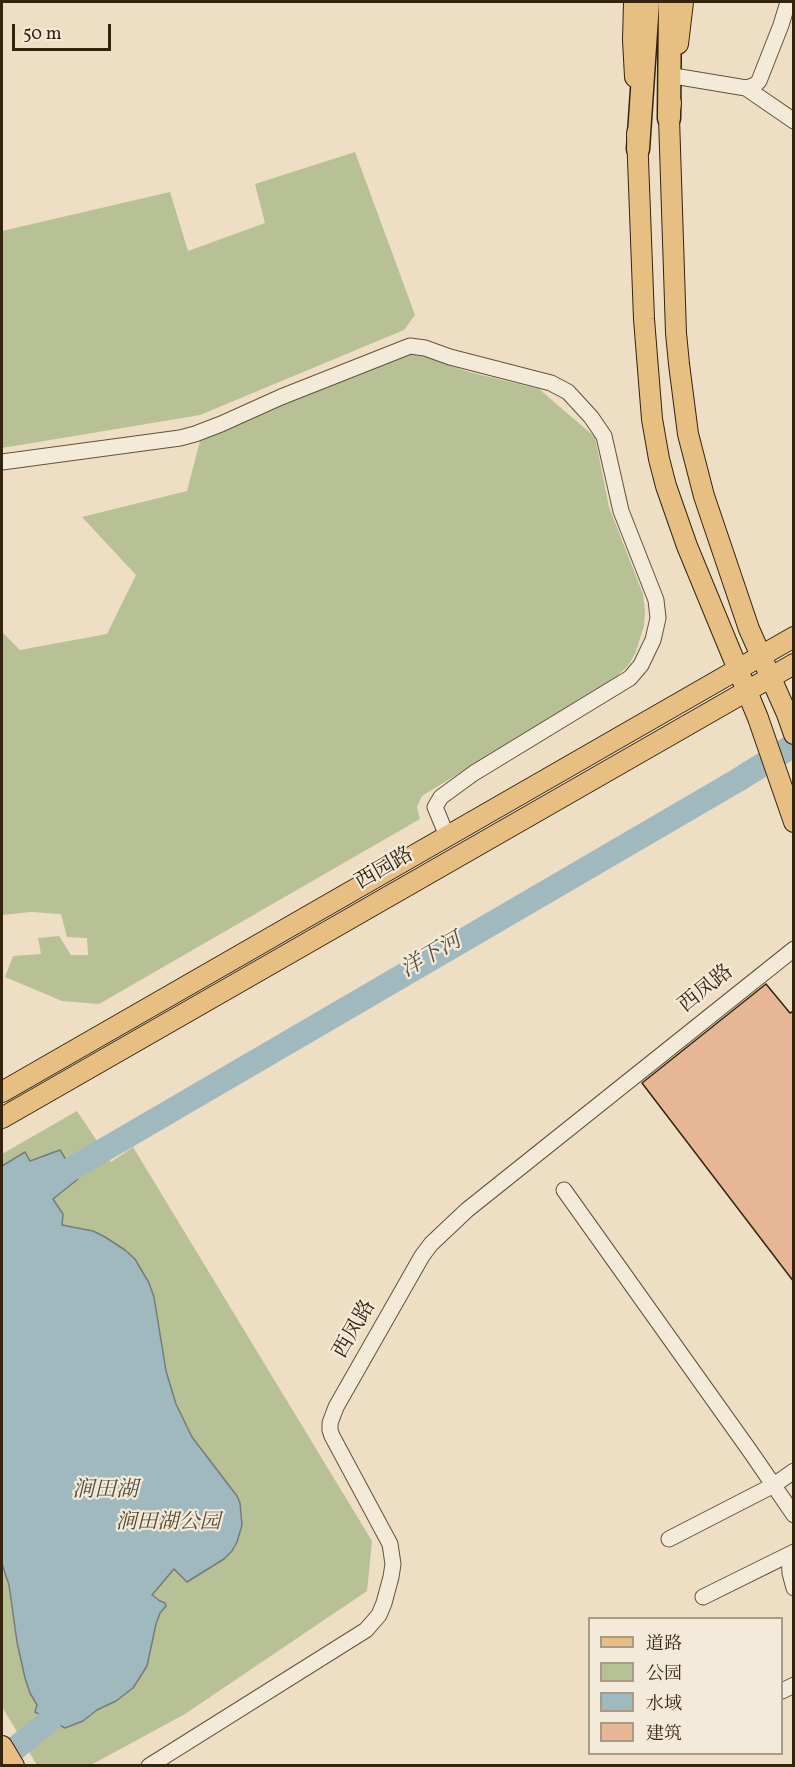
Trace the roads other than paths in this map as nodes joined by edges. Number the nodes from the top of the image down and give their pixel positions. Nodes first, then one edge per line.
1 (634, 2) edge
2 (648, 2) edge
3 (670, 2) edge
4 (683, 2) edge
5 (788, 2) edge
6 (674, 76) junction
7 (746, 88) junction
8 (669, 118) junction
9 (794, 121) edge
10 (638, 148) junction
11 (2, 462) edge
12 (794, 638) edge
13 (760, 657) junction
14 (794, 664) edge
15 (738, 670) junction
16 (770, 678) junction
17 (747, 691) junction
18 (794, 734) edge
19 (794, 822) edge
20 (447, 836) junction
21 (794, 950) edge
22 (2, 1092) edge
23 (2, 1118) edge
24 (564, 1190) dead end
25 (794, 1471) edge
26 (774, 1485) junction
27 (794, 1515) edge
28 (669, 1539) dead end
29 (791, 1553) edge
30 (794, 1588) edge
31 (702, 1597) dead end
32 (149, 1766) edge

1 - 10 main road
2 - 10 highway
3 - 8 highway
4 - 6 main road
5 - 7 street
6 - 7 street
6 - 8 main road
7 - 9 street
8 - 13 main road
10 - 15 main road
11 - 20 street
12 - 13 main road, 西园路
13 - 15 main road, 西园路
13 - 16 main road
14 - 16 main road, 西园路
15 - 17 main road
15 - 20 main road, 西园路
16 - 17 main road, 西园路
16 - 18 main road
17 - 19 main road
17 - 23 main road, 西园路
20 - 22 main road, 西园路
21 - 32 street, 西凤路
24 - 26 street
25 - 26 street
26 - 27 street
26 - 28 street
29 - 30 street
29 - 31 street

